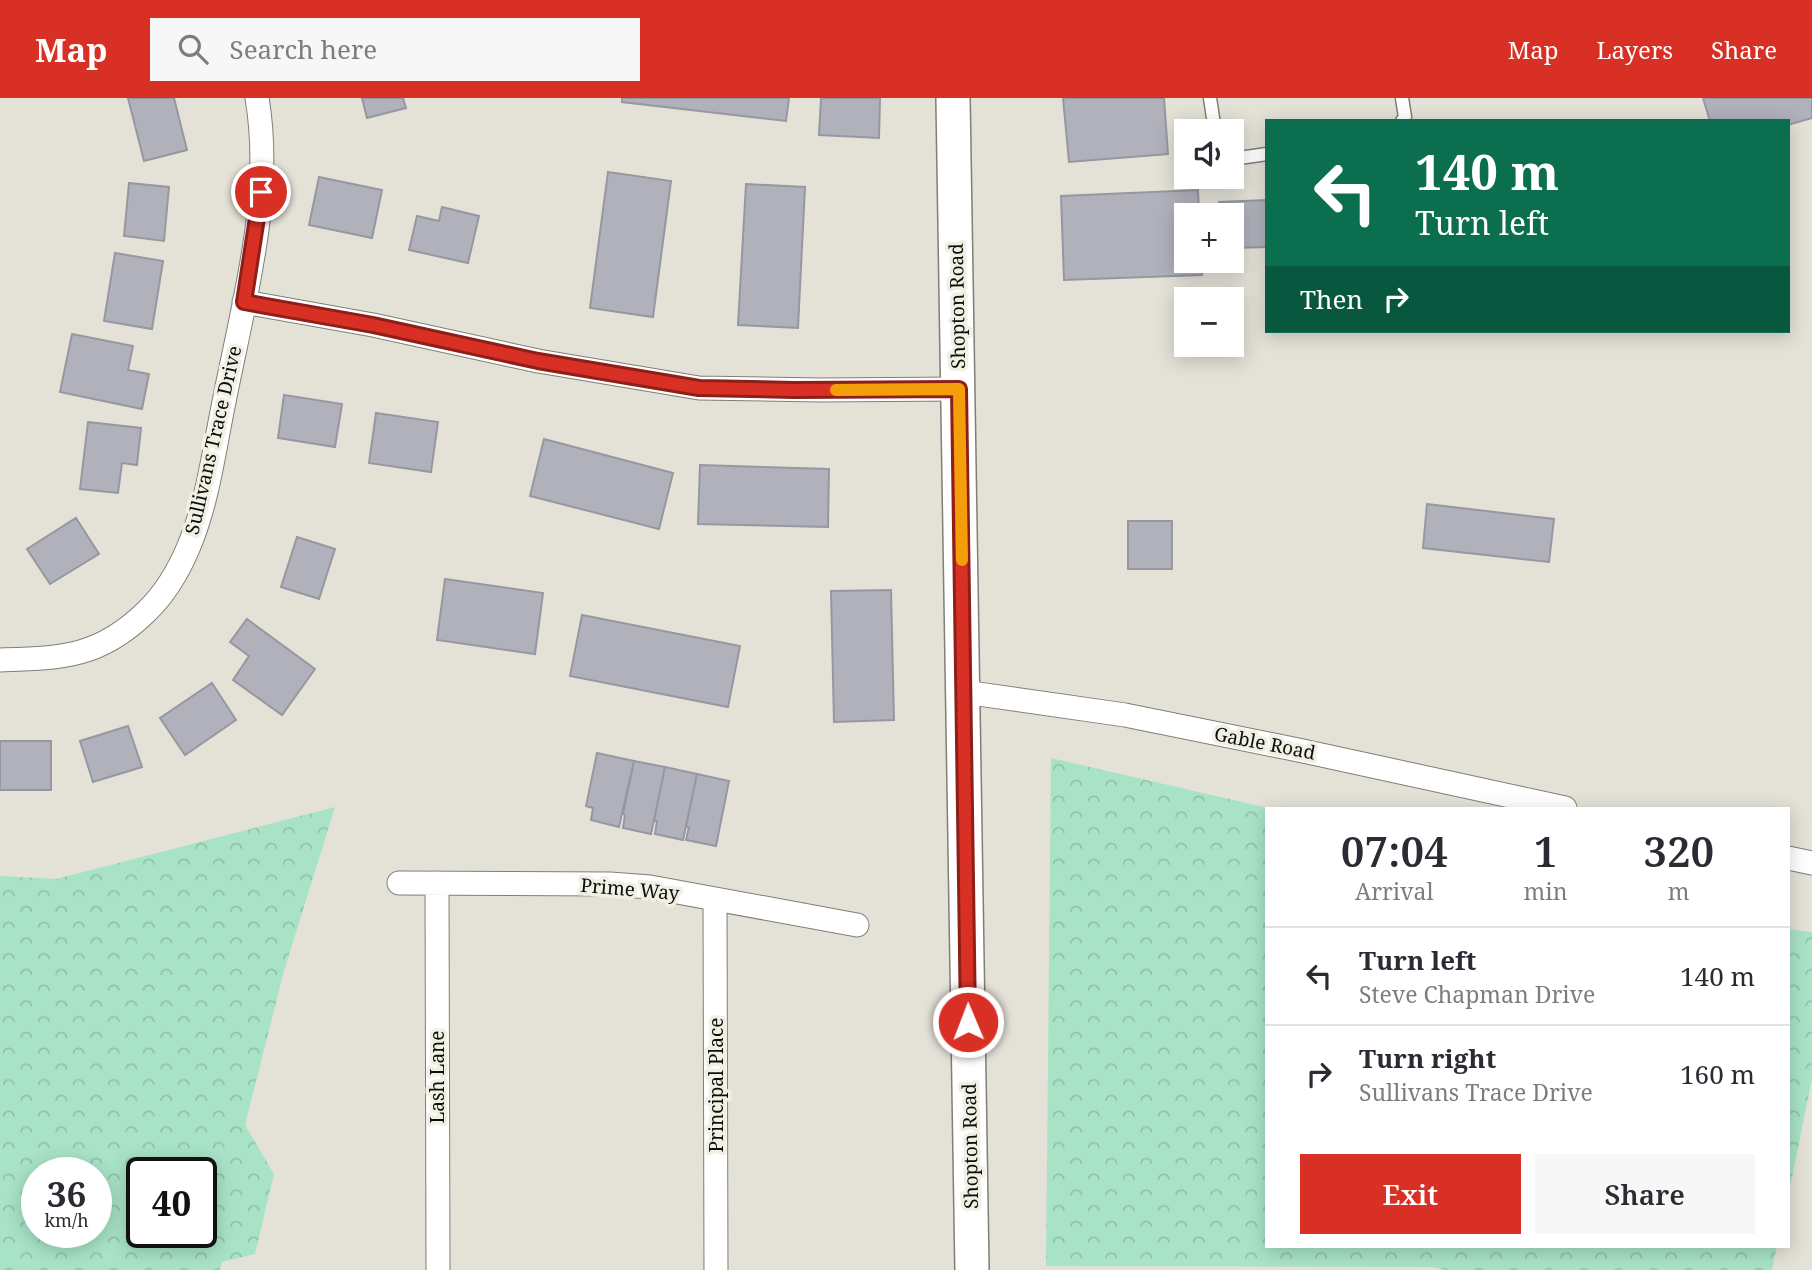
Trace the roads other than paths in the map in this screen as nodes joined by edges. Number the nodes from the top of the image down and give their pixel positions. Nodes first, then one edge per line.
1 (257, 98) edge
2 (954, 98) edge
3 (1210, 98) edge
4 (1402, 98) edge
5 (1213, 119) edge
6 (1404, 119) edge
7 (1265, 154) edge
8 (1244, 157) edge
9 (244, 302) junction
10 (959, 389) junction
11 (0, 660) edge
12 (964, 692) junction
13 (1559, 807) edge
14 (1790, 858) edge
15 (1812, 863) edge
16 (399, 883) dead end
17 (437, 883) junction
18 (715, 900) junction
19 (857, 925) dead end
20 (438, 1270) edge
21 (716, 1270) edge
22 (972, 1270) edge

1 - 9 street, Sullivans Trace Drive
2 - 10 street, Shopton Road
3 - 5 lane
4 - 6 lane
7 - 8 lane
9 - 10 street
9 - 11 street, Sullivans Trace Drive
10 - 12 street, Shopton Road
12 - 13 street, Gable Road
12 - 22 street, Shopton Road
14 - 15 street
16 - 17 street, Prime Way
17 - 18 street, Prime Way
17 - 20 street, Lash Lane
18 - 19 street, Prime Way
18 - 21 street, Principal Place

